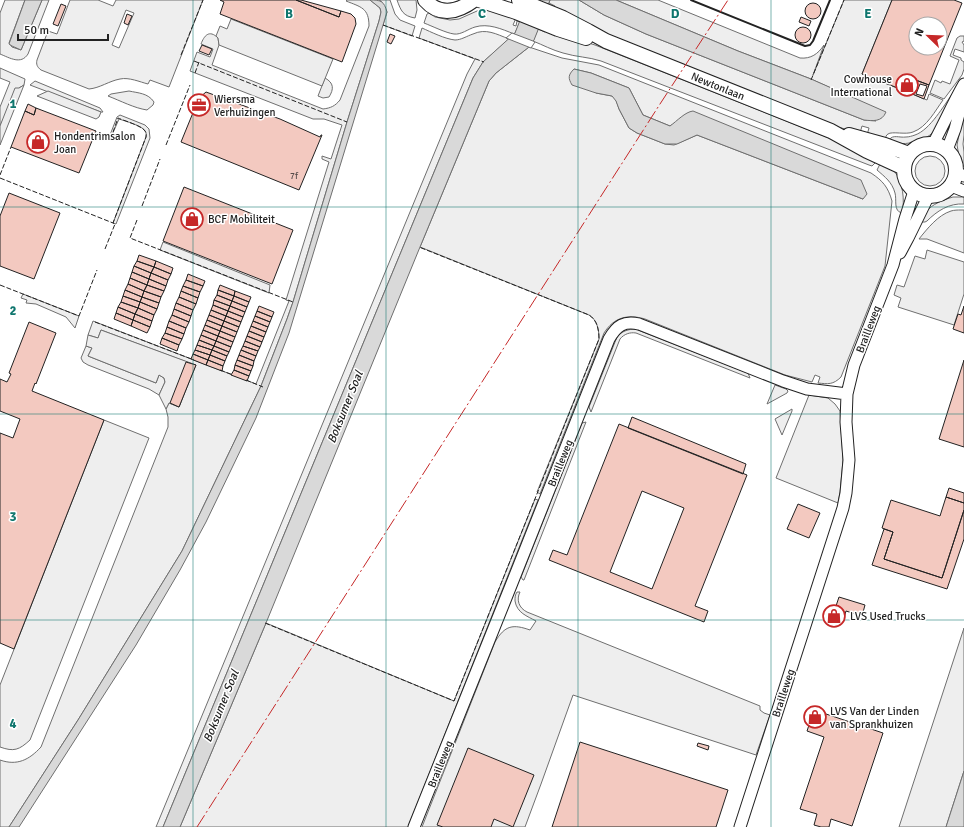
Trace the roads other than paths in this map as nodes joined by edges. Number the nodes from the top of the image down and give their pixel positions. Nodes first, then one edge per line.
1 (425, 0) edge
2 (474, 0) edge
3 (479, 0) edge
4 (520, 5) edge
5 (964, 84) edge
6 (964, 95) edge
7 (830, 131) junction
8 (933, 144) junction
9 (947, 150) junction
10 (910, 154) junction
11 (904, 168) junction
12 (960, 174) edge
13 (958, 189) edge
14 (914, 191) junction
15 (928, 197) junction
16 (892, 265) junction
17 (847, 394) junction
18 (414, 827) edge
19 (740, 827) edge

1 - 2 street
3 - 4 street, Newtonlaan
4 - 7 street, Newtonlaan
5 - 8 street
6 - 9 street
7 - 10 street, Newtonlaan
7 - 11 street, Newtonlaan
8 - 9 street
8 - 10 street
9 - 12 street
10 - 11 street
11 - 14 street
12 - 13 street
13 - 15 street
14 - 15 street
14 - 16 street, Brailleweg
15 - 16 street, Brailleweg
16 - 17 street, Brailleweg
17 - 18 street, Brailleweg
17 - 19 street, Brailleweg

